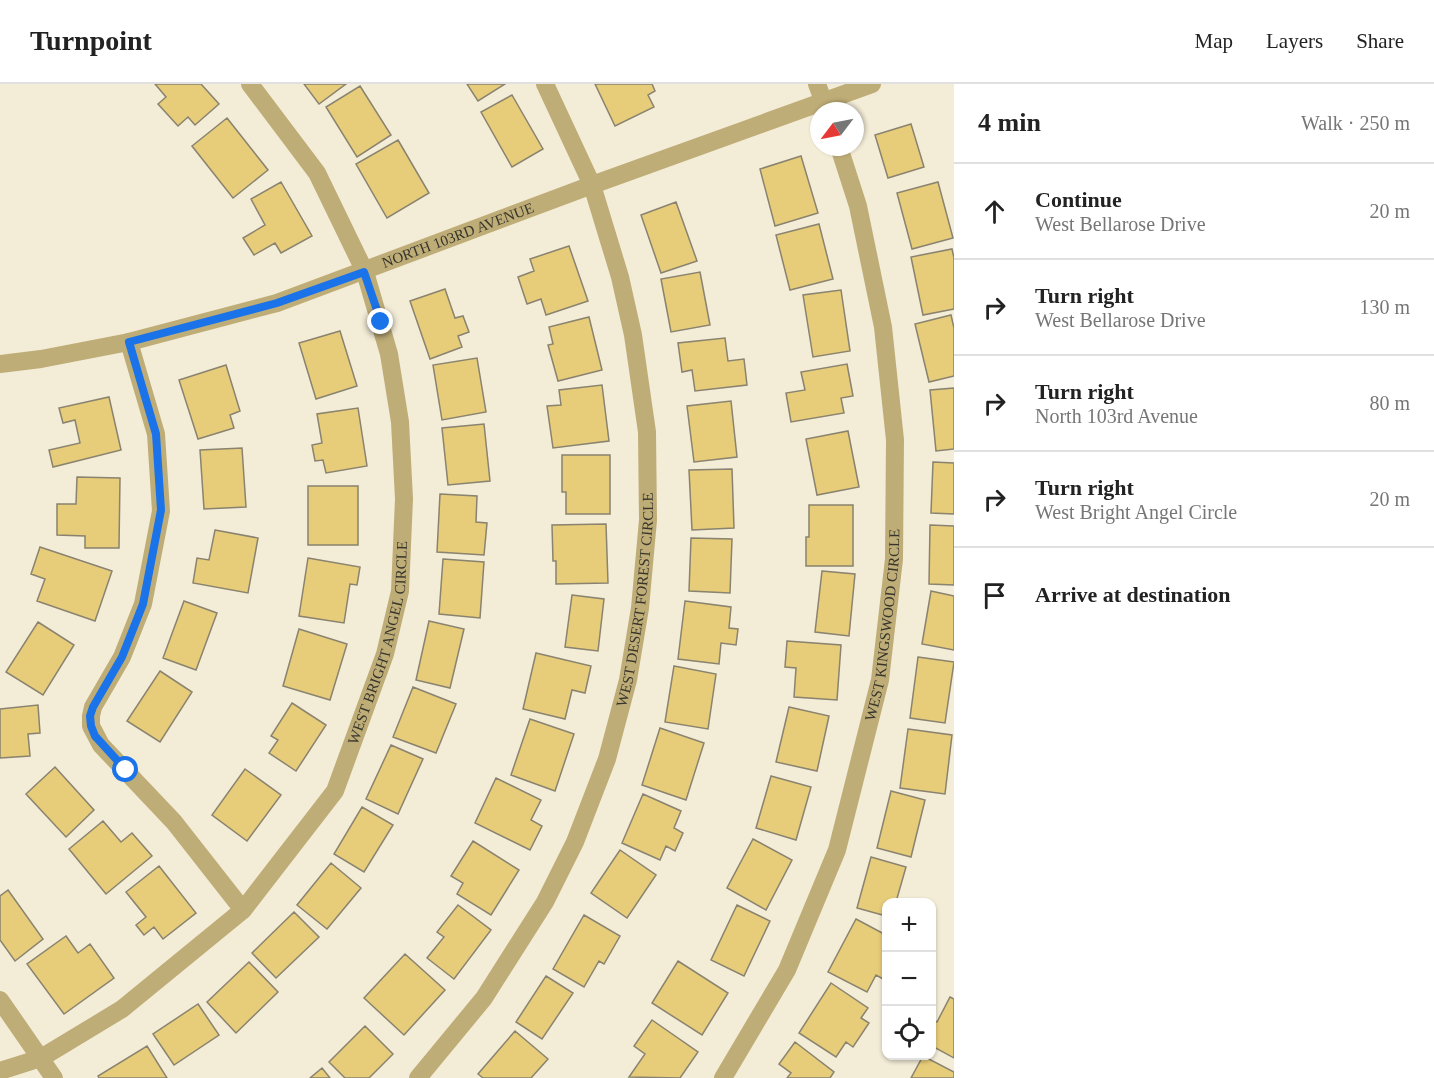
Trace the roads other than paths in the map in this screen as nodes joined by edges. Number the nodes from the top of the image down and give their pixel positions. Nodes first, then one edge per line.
1 (250, 84) edge
2 (545, 84) edge
3 (872, 84) edge
4 (822, 98) edge
5 (842, 156) edge
6 (592, 185) junction
7 (364, 272) junction
8 (129, 342) junction
9 (0, 364) edge
10 (243, 910) junction
11 (0, 1000) edge
12 (41, 1058) junction
13 (0, 1071) edge
14 (54, 1078) edge
15 (418, 1078) edge
16 (723, 1078) edge

1 - 7 street, WEST BRIGHT ANGEL CIRCLE
2 - 6 street, WEST DESERT FOREST CIRCLE
3 - 4 street, NORTH 103RD AVENUE
4 - 6 street, NORTH 103RD AVENUE
5 - 16 street, WEST KINGSWOOD CIRCLE
6 - 7 street, NORTH 103RD AVENUE
6 - 15 street, WEST DESERT FOREST CIRCLE
7 - 8 street, NORTH 103RD AVENUE
7 - 10 street, WEST BRIGHT ANGEL CIRCLE
8 - 9 street, NORTH 103RD AVENUE
8 - 10 street
10 - 12 street, WEST BRIGHT ANGEL CIRCLE
11 - 12 street
12 - 13 street, WEST BRIGHT ANGEL CIRCLE
12 - 14 street

